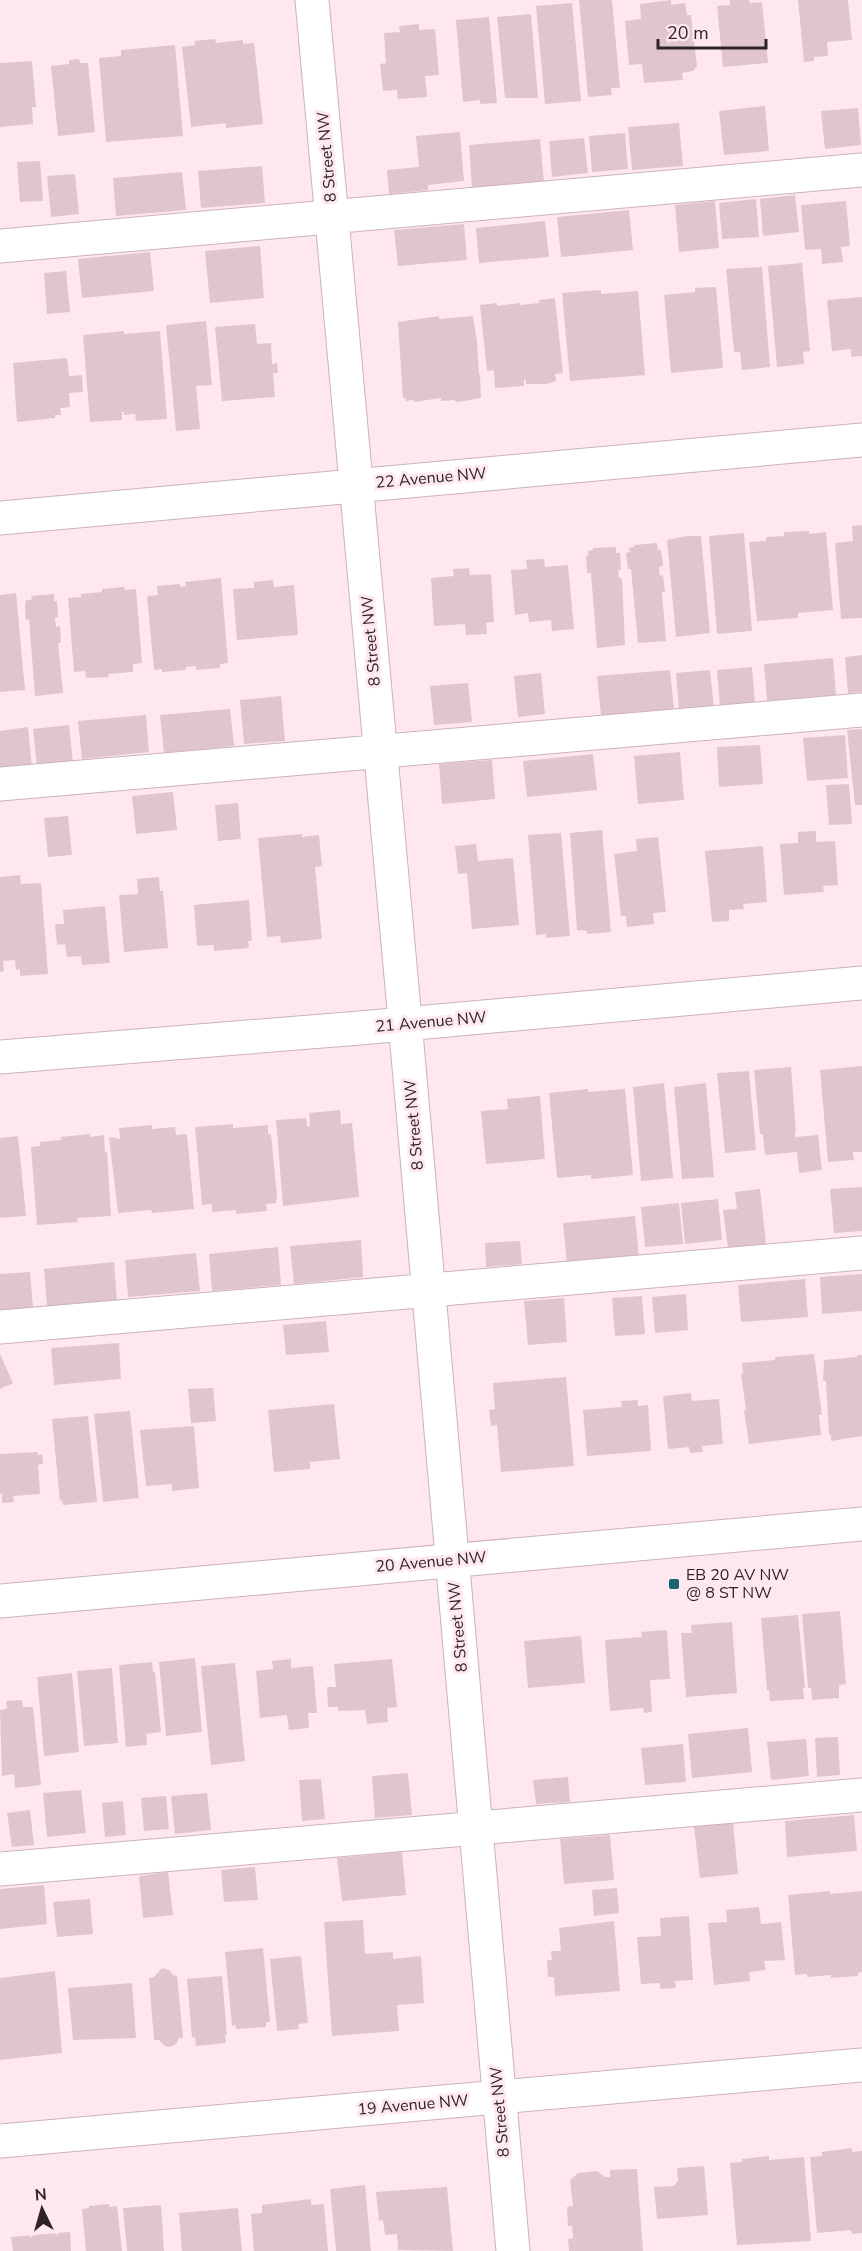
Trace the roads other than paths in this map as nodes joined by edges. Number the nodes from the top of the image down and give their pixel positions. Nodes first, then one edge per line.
1 (312, 0) edge
2 (862, 170) edge
3 (332, 215) junction
4 (0, 246) edge
5 (862, 440) edge
6 (356, 485) junction
7 (0, 518) edge
8 (862, 710) edge
9 (381, 751) junction
10 (0, 784) edge
11 (862, 983) edge
12 (405, 1024) junction
13 (0, 1057) edge
14 (862, 1253) edge
15 (429, 1291) junction
16 (0, 1327) edge
17 (862, 1524) edge
18 (452, 1560) junction
19 (0, 1600) edge
20 (862, 1795) edge
21 (476, 1828) junction
22 (0, 1869) edge
23 (862, 2065) edge
24 (499, 2097) junction
25 (0, 2141) edge
26 (513, 2251) edge

1 - 3 street, 8 Street NW
2 - 3 street
3 - 4 street
3 - 6 street, 8 Street NW
5 - 6 street, 22 Avenue NW
6 - 7 street, 22 Avenue NW
6 - 9 street, 8 Street NW
8 - 9 street
9 - 10 street
9 - 12 street, 8 Street NW
11 - 12 street, 21 Avenue NW
12 - 13 street, 21 Avenue NW
12 - 15 street, 8 Street NW
14 - 15 street
15 - 16 street
15 - 18 street, 8 Street NW
17 - 18 street, 20 Avenue NW
18 - 19 street, 20 Avenue NW
18 - 21 street, 8 Street NW
20 - 21 street
21 - 22 street
21 - 24 street, 8 Street NW
23 - 24 street, 19 Avenue NW
24 - 25 street, 19 Avenue NW
24 - 26 street, 8 Street NW

